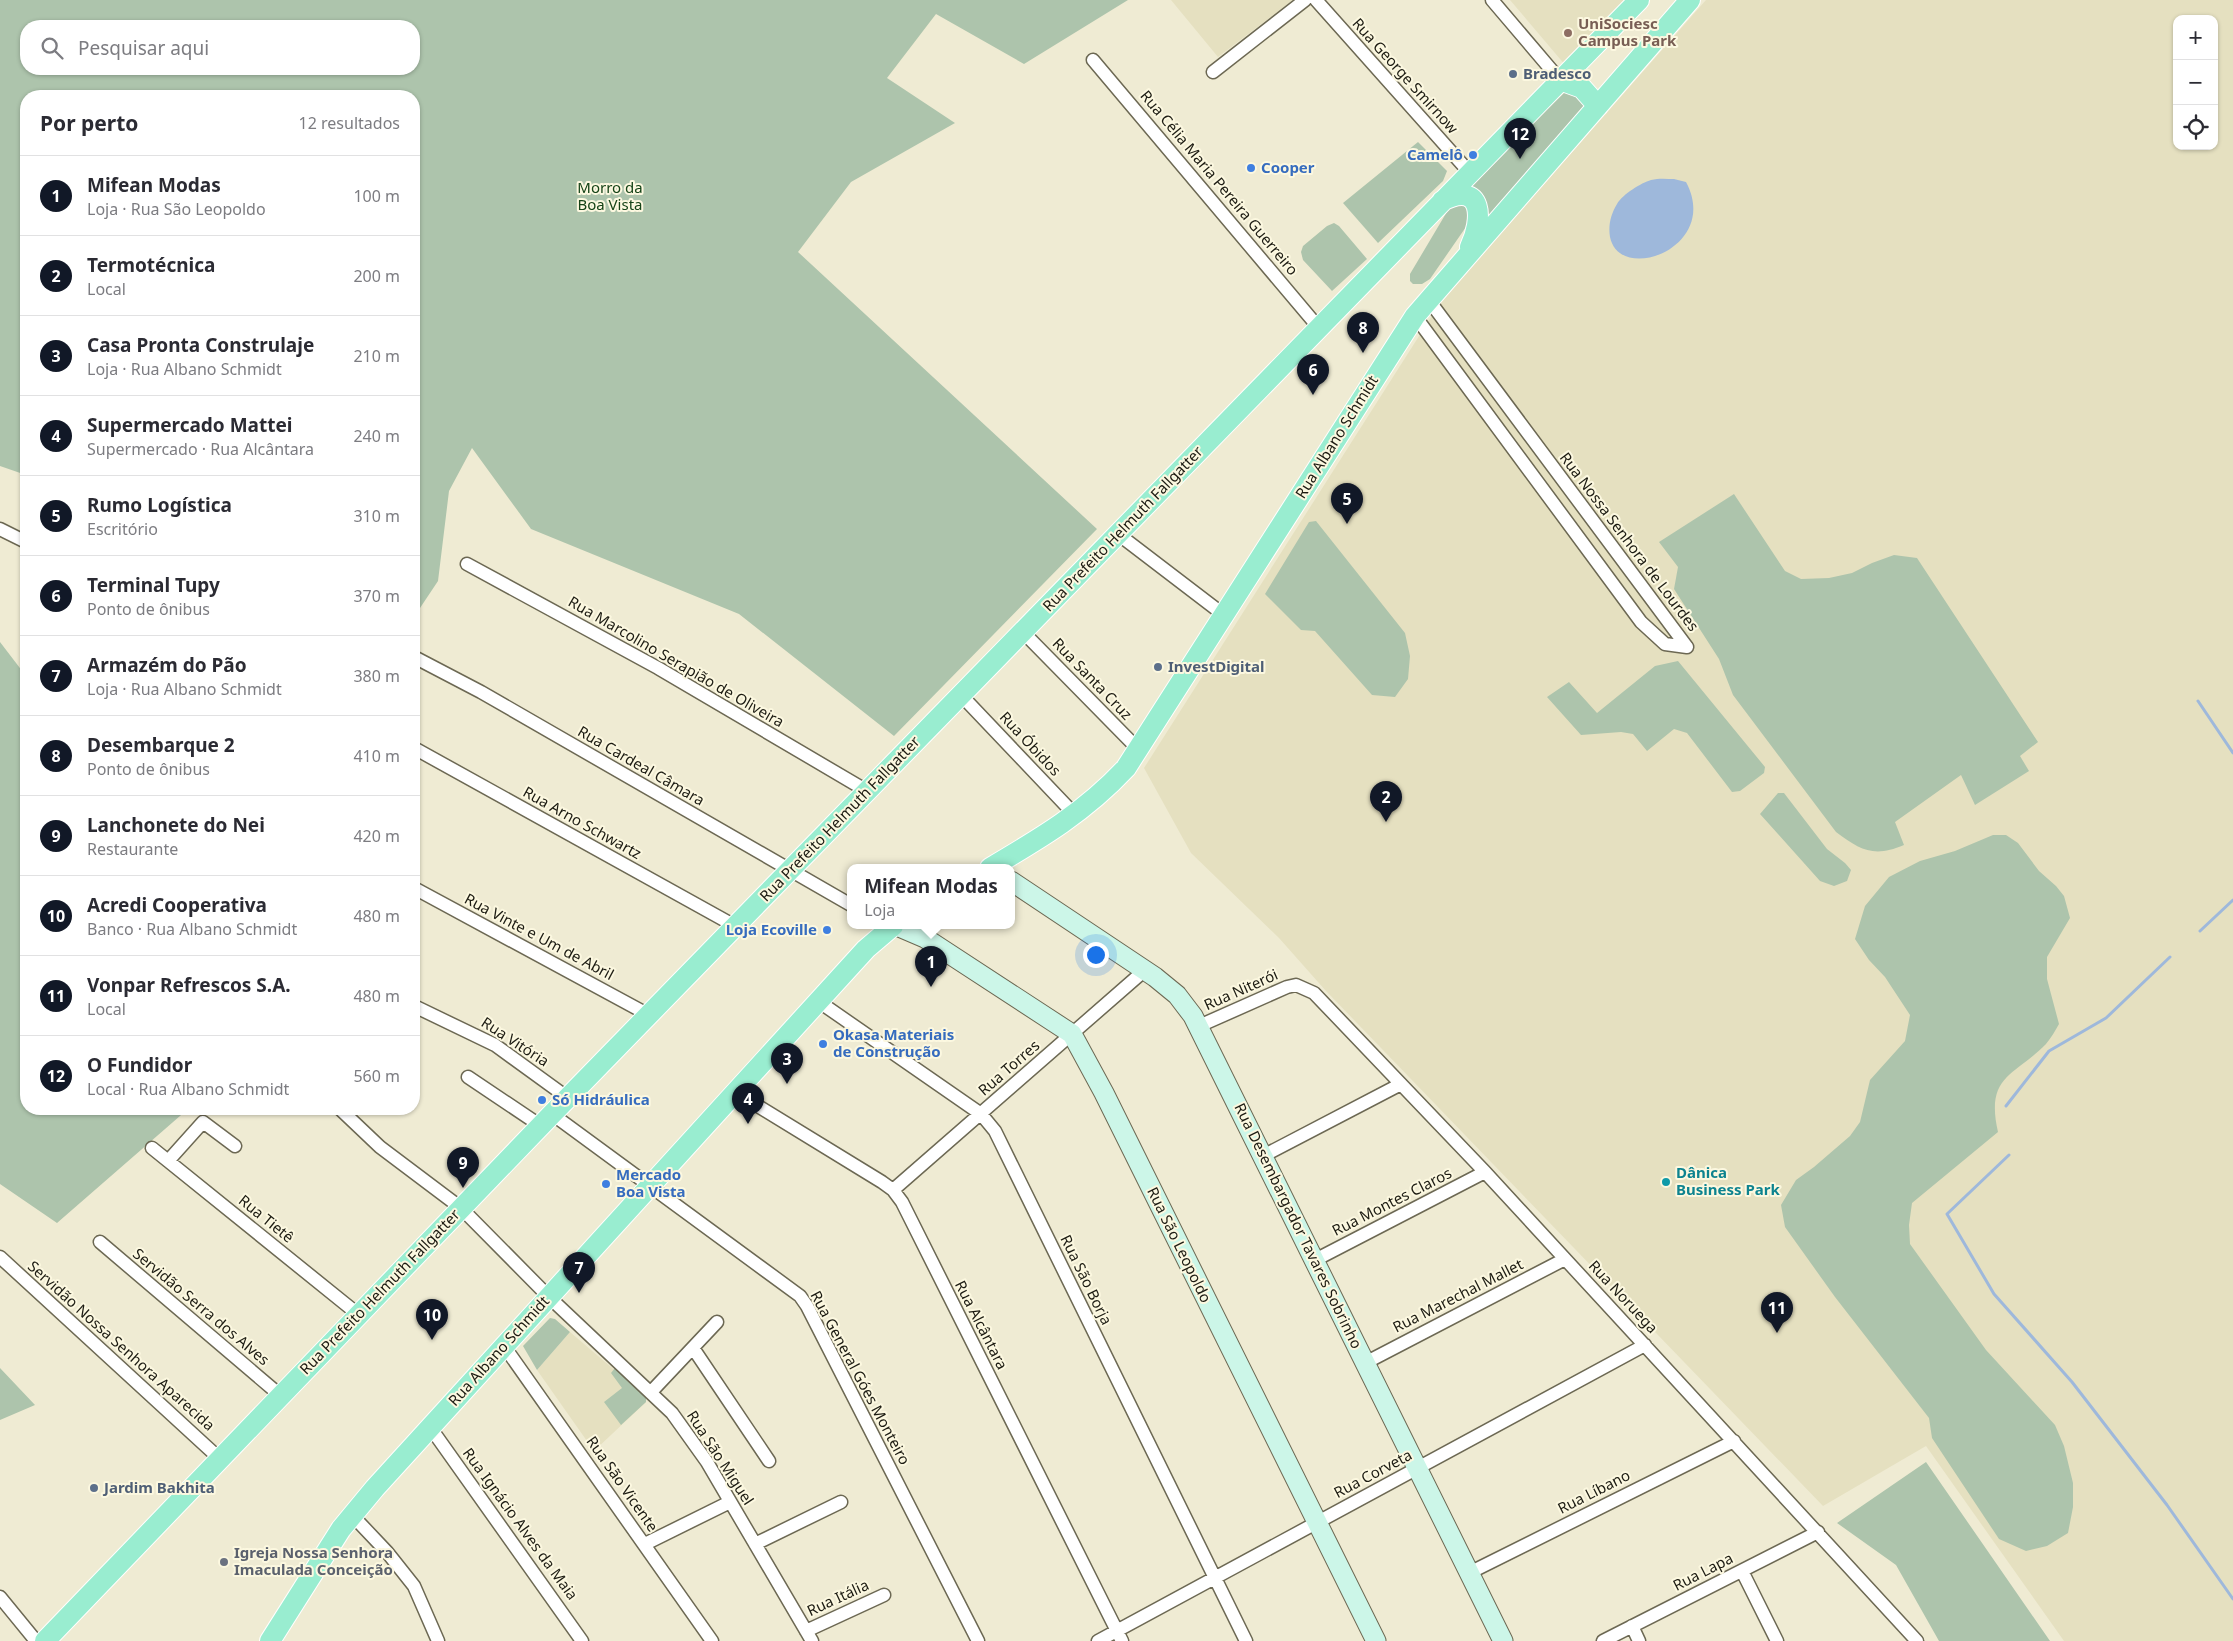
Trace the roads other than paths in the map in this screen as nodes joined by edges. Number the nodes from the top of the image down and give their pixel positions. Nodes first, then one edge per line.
1 (1305, 0) edge
2 (1316, 0) edge
3 (1492, 0) edge
4 (1639, 0) edge
5 (1690, 0) edge
6 (1094, 60) dead end
7 (1213, 72) dead end
8 (1560, 80) junction
9 (1598, 106) junction
10 (1470, 173) junction
11 (1442, 201) junction
12 (1462, 262) junction
13 (1428, 299) junction
14 (1415, 316) junction
15 (1319, 328) junction
16 (0, 529) edge
17 (1118, 534) junction
18 (1602, 534) junction
19 (20, 539) edge
20 (1586, 546) junction
21 (467, 564) dead end
22 (1224, 615) junction
23 (1023, 632) junction
24 (420, 660) edge
25 (961, 694) junction
26 (1139, 750) junction
27 (420, 751) edge
28 (867, 791) junction
29 (1075, 816) junction
30 (997, 864) edge
31 (790, 870) junction
32 (1015, 884) edge
33 (420, 891) edge
34 (847, 903) edge
35 (735, 926) junction
36 (889, 929) edge
37 (904, 929) edge
38 (1145, 970) junction
39 (1296, 985) joint
40 (818, 1001) junction
41 (420, 1009) edge
42 (649, 1015) junction
43 (1199, 1026) junction
44 (1072, 1034) junction
45 (468, 1077) dead end
46 (1401, 1084) junction
47 (735, 1092) junction
48 (568, 1098) junction
49 (981, 1114) junction
50 (346, 1115) edge
51 (546, 1120) junction
52 (235, 1146) dead end
53 (152, 1148) dead end
54 (1263, 1156) junction
55 (168, 1161) junction
56 (1485, 1172) junction
57 (650, 1186) junction
58 (893, 1190) junction
59 (461, 1208) junction
60 (100, 1242) dead end
61 (0, 1257) edge
62 (1565, 1258) junction
63 (1315, 1260) junction
64 (548, 1296) junction
65 (359, 1315) junction
66 (717, 1322) dead end
67 (1645, 1345) junction
68 (504, 1346) junction
69 (693, 1348) junction
70 (1365, 1362) junction
71 (651, 1392) junction
72 (281, 1396) junction
73 (430, 1427) junction
74 (1734, 1441) junction
75 (220, 1459) junction
76 (769, 1461) dead end
77 (1418, 1468) junction
78 (730, 1502) junction
79 (841, 1502) dead end
80 (352, 1515) junction
81 (1317, 1523) junction
82 (1818, 1532) junction
83 (645, 1544) junction
84 (755, 1544) junction
85 (1742, 1571) junction
86 (1470, 1573) junction
87 (1215, 1578) junction
88 (884, 1595) dead end
89 (0, 1597) edge
90 (1632, 1626) junction
91 (809, 1636) edge
92 (1119, 1636) edge
93 (277, 1638) edge
94 (36, 1641) edge
95 (45, 1641) edge
96 (438, 1641) edge
97 (582, 1641) edge
98 (712, 1641) edge
99 (978, 1641) edge
100 (1098, 1641) edge
101 (1246, 1641) edge
102 (1376, 1641) edge
103 (1504, 1641) edge
104 (1603, 1641) edge
105 (1639, 1641) edge
106 (1777, 1641) edge
107 (1917, 1641) edge

1 - 7 street
2 - 10 street, Rua George Smirnow
3 - 8 street
4 - 8 main road, Rua Prefeito Helmuth Fallgatter
5 - 9 main road, Rua Albano Schmidt
6 - 15 street, Rua Célia Maria Pereira Guerreiro
8 - 9 main road
8 - 10 main road, Rua Prefeito Helmuth Fallgatter
9 - 12 main road, Rua Albano Schmidt
10 - 11 main road, Rua Prefeito Helmuth Fallgatter
11 - 12 main road
11 - 15 main road, Rua Prefeito Helmuth Fallgatter
12 - 13 main road, Rua Albano Schmidt
13 - 14 main road, Rua Albano Schmidt
13 - 18 street, Rua Nossa Senhora de Lourdes
14 - 20 street, Rua Nossa Senhora de Lourdes
14 - 22 main road, Rua Albano Schmidt
15 - 17 main road, Rua Prefeito Helmuth Fallgatter
16 - 19 street
17 - 22 street
17 - 23 main road, Rua Prefeito Helmuth Fallgatter
18 - 20 street
18 - 20 street, Rua Nossa Senhora de Lourdes
21 - 28 street, Rua Marcolino Serapião de Oliveira
22 - 26 main road, Rua Albano Schmidt
23 - 25 main road, Rua Prefeito Helmuth Fallgatter
23 - 26 street, Rua Santa Cruz
24 - 31 street, Rua Cardeal Câmara
25 - 28 main road, Rua Prefeito Helmuth Fallgatter
25 - 29 street, Rua Óbidos
26 - 29 main road, Rua Albano Schmidt
27 - 35 street, Rua Arno Schwartz
28 - 31 main road, Rua Prefeito Helmuth Fallgatter
29 - 30 main road, Rua Albano Schmidt
31 - 34 street, Rua Cardeal Câmara
31 - 35 main road, Rua Prefeito Helmuth Fallgatter
32 - 38 street, Rua Desembargador Tavares Sobrinho
33 - 42 street, Rua Vinte e Um de Abril
35 - 42 main road, Rua Prefeito Helmuth Fallgatter
36 - 40 main road, Rua Albano Schmidt
37 - 44 street, Rua São Leopoldo
38 - 43 street, Rua Desembargador Tavares Sobrinho
38 - 44 street, Rua Torres
39 - 43 street, Rua Niterói
39 - 46 street, Rua Noruega
40 - 47 main road, Rua Albano Schmidt
40 - 49 street, Rua São Borja
41 - 48 street, Rua Vitória
42 - 48 main road, Rua Prefeito Helmuth Fallgatter
43 - 54 street, Rua Desembargador Tavares Sobrinho
44 - 49 street, Rua Torres
44 - 81 street, Rua São Leopoldo
45 - 51 street, Rua General Góes Monteiro
46 - 54 street
46 - 56 street, Rua Noruega
47 - 57 main road, Rua Albano Schmidt
47 - 58 street, Rua Alcântara
48 - 51 main road, Rua Prefeito Helmuth Fallgatter
49 - 58 street, Rua Torres
49 - 87 street, Rua São Borja
50 - 59 street, Rua São Miguel
51 - 57 street, Rua General Góes Monteiro
51 - 59 main road, Rua Prefeito Helmuth Fallgatter
52 - 55 street
53 - 55 street, Rua Tietê
54 - 63 street, Rua Desembargador Tavares Sobrinho
55 - 65 street, Rua Tietê
56 - 62 street, Rua Noruega
56 - 63 street, Rua Montes Claros
57 - 64 main road, Rua Albano Schmidt
57 - 99 street, Rua General Góes Monteiro
58 - 92 street, Rua Alcântara
59 - 64 street, Rua São Miguel
59 - 65 main road, Rua Prefeito Helmuth Fallgatter
60 - 72 street, Servidão Serra dos Alves
61 - 75 street, Servidão Nossa Senhora Aparecida
62 - 67 street, Rua Noruega
62 - 70 street, Rua Marechal Mallet
63 - 70 street, Rua Desembargador Tavares Sobrinho
64 - 68 main road, Rua Albano Schmidt
64 - 71 street, Rua São Miguel
65 - 72 main road, Rua Prefeito Helmuth Fallgatter
66 - 69 street
67 - 74 street, Rua Noruega
67 - 77 street, Rua Corveta
68 - 73 main road, Rua Albano Schmidt
68 - 83 street, Rua São Vicente
69 - 71 street
69 - 76 street
70 - 77 street, Rua Desembargador Tavares Sobrinho
71 - 78 street, Rua São Miguel
72 - 75 main road, Rua Prefeito Helmuth Fallgatter
73 - 80 main road, Rua Albano Schmidt
73 - 97 street, Rua Ignácio Alves da Maia
74 - 82 street, Rua Noruega
74 - 86 street, Rua Líbano
75 - 95 main road, Rua Prefeito Helmuth Fallgatter
77 - 81 street, Rua Corveta
77 - 86 street, Rua Desembargador Tavares Sobrinho
78 - 83 street
78 - 84 street, Rua São Miguel
79 - 84 street
80 - 93 main road, Rua Albano Schmidt
80 - 96 street
81 - 87 street, Rua Corveta
81 - 102 street, Rua São Leopoldo
82 - 85 street, Rua Lapa
82 - 107 street, Rua Noruega
83 - 98 street, Rua São Vicente
84 - 91 street, Rua São Miguel
85 - 90 street, Rua Lapa
85 - 106 street
86 - 103 street, Rua Desembargador Tavares Sobrinho
87 - 92 street, Rua Corveta
87 - 101 street, Rua São Borja
88 - 91 street, Rua Itália
89 - 94 street
90 - 104 street, Rua Lapa
90 - 105 street
92 - 100 street, Rua Corveta

